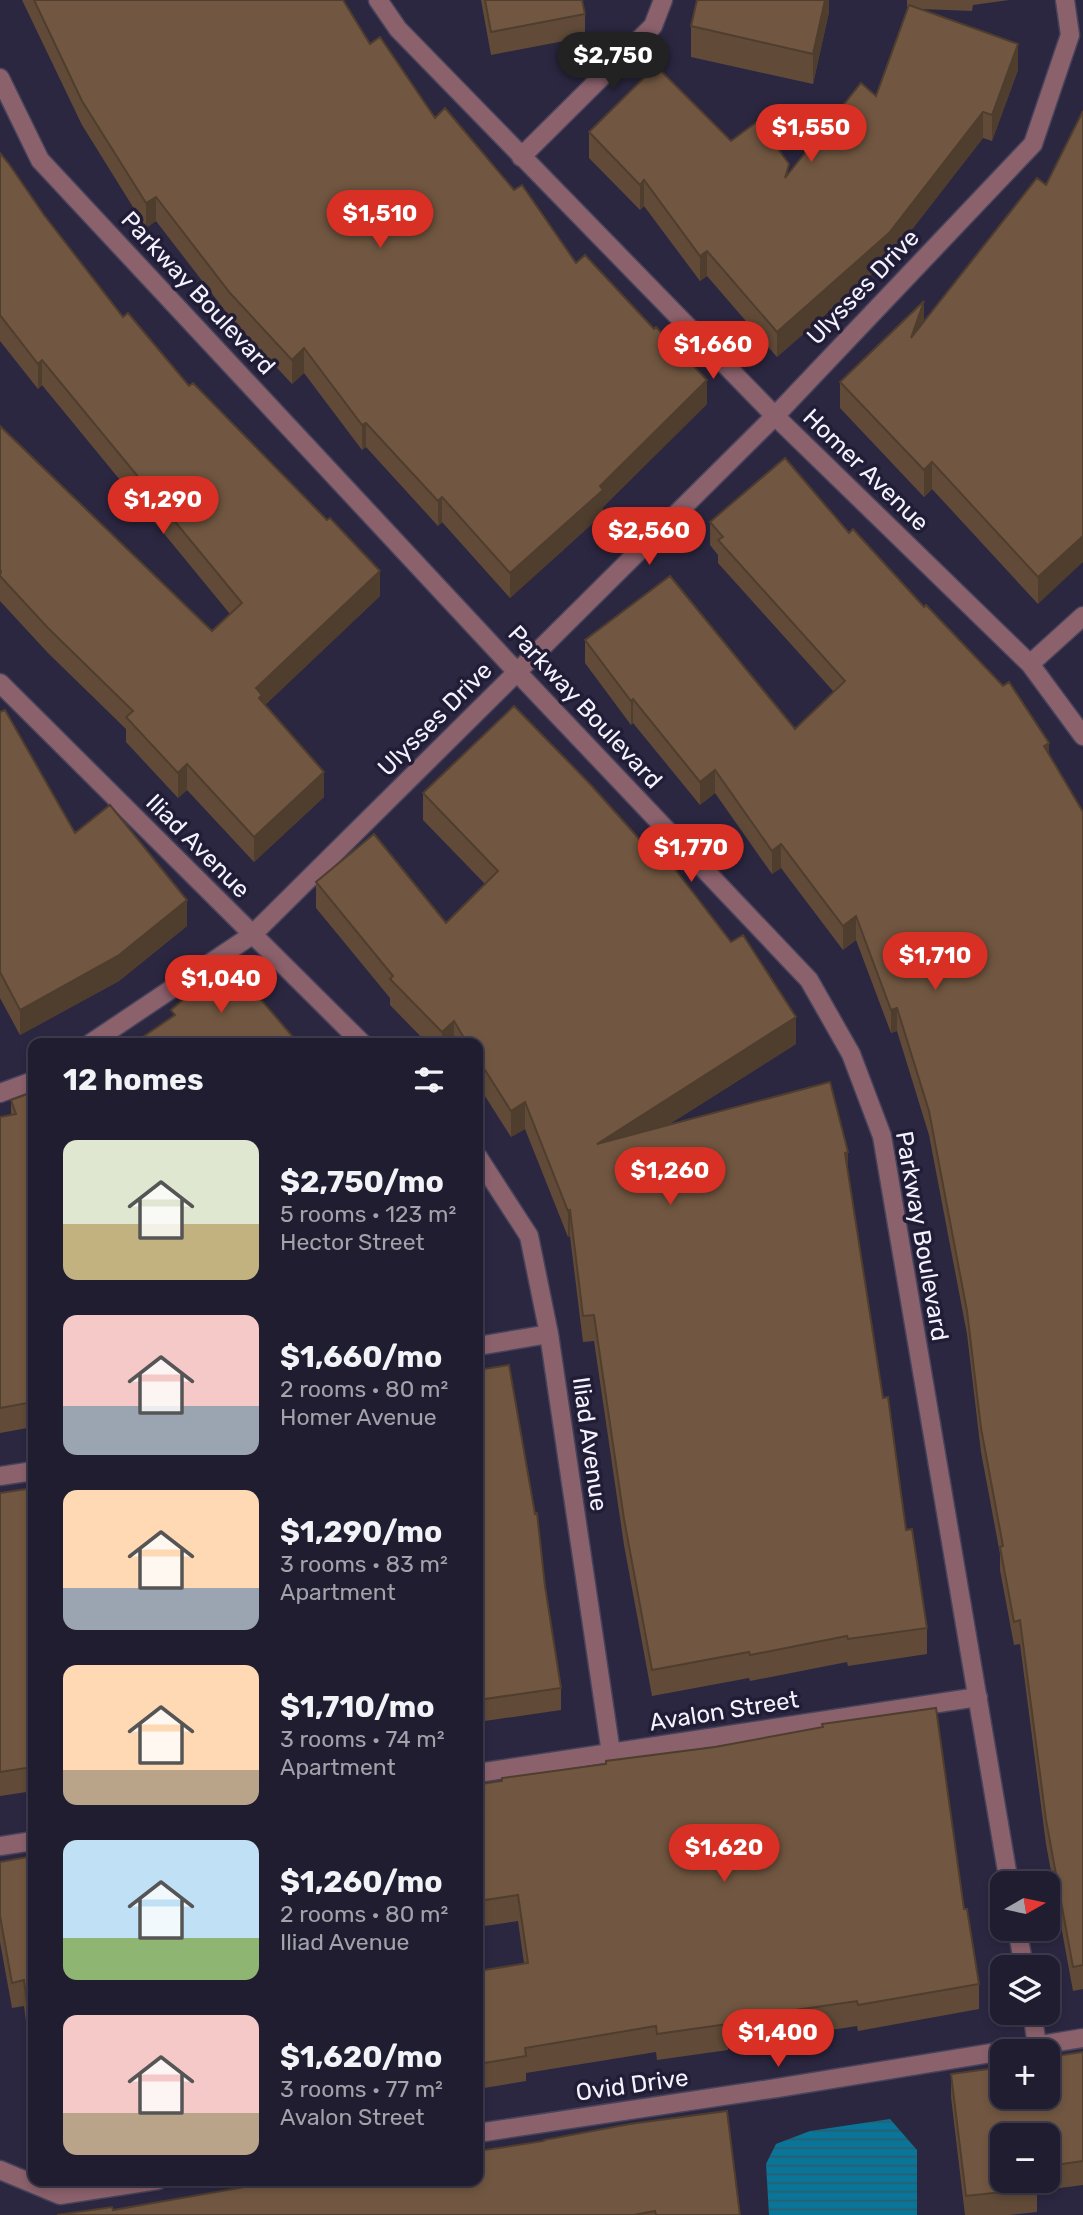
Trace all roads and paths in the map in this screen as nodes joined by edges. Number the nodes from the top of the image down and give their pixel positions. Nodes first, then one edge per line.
1 (378, 0) edge
2 (663, 0) edge
3 (1065, 0) edge
4 (0, 79) edge
5 (521, 156) junction
6 (775, 416) junction
7 (1083, 616) edge
8 (1030, 664) junction
9 (517, 672) junction
10 (2, 688) edge
11 (1083, 736) edge
12 (253, 935) junction
13 (98, 1038) edge
14 (357, 1038) edge
15 (28, 1083) edge
16 (0, 1093) edge
17 (483, 1165) edge
18 (549, 1334) junction
19 (483, 1345) edge
20 (28, 1472) edge
21 (0, 1476) edge
22 (978, 1697) junction
23 (611, 1753) junction
24 (483, 1772) edge
25 (28, 1842) edge
26 (0, 1846) edge
27 (1007, 1871) edge
28 (1083, 2038) edge
29 (1060, 2042) edge
30 (990, 2053) edge
31 (483, 2132) edge
32 (0, 2170) edge
33 (28, 2182) edge
34 (38, 2186) edge
35 (119, 2186) edge

1 - 5 street, Homer Avenue
2 - 5 street
3 - 6 street, Ulysses Drive
4 - 9 street, Parkway Boulevard
5 - 6 street, Homer Avenue
6 - 8 street, Homer Avenue
6 - 9 street, Ulysses Drive
7 - 8 street
8 - 11 street, Homer Avenue
9 - 12 street, Ulysses Drive
9 - 22 street, Parkway Boulevard
10 - 12 street, Iliad Avenue
12 - 13 street, Ulysses Drive
12 - 14 street, Iliad Avenue
15 - 16 street
17 - 18 street, Iliad Avenue
18 - 19 street
18 - 23 street, Iliad Avenue
20 - 21 street
22 - 23 street, Avalon Street
22 - 27 street, Parkway Boulevard
23 - 24 street, Avalon Street
25 - 26 street
28 - 29 street, Ovid Drive
30 - 31 street, Ovid Drive
32 - 33 street
34 - 35 street

